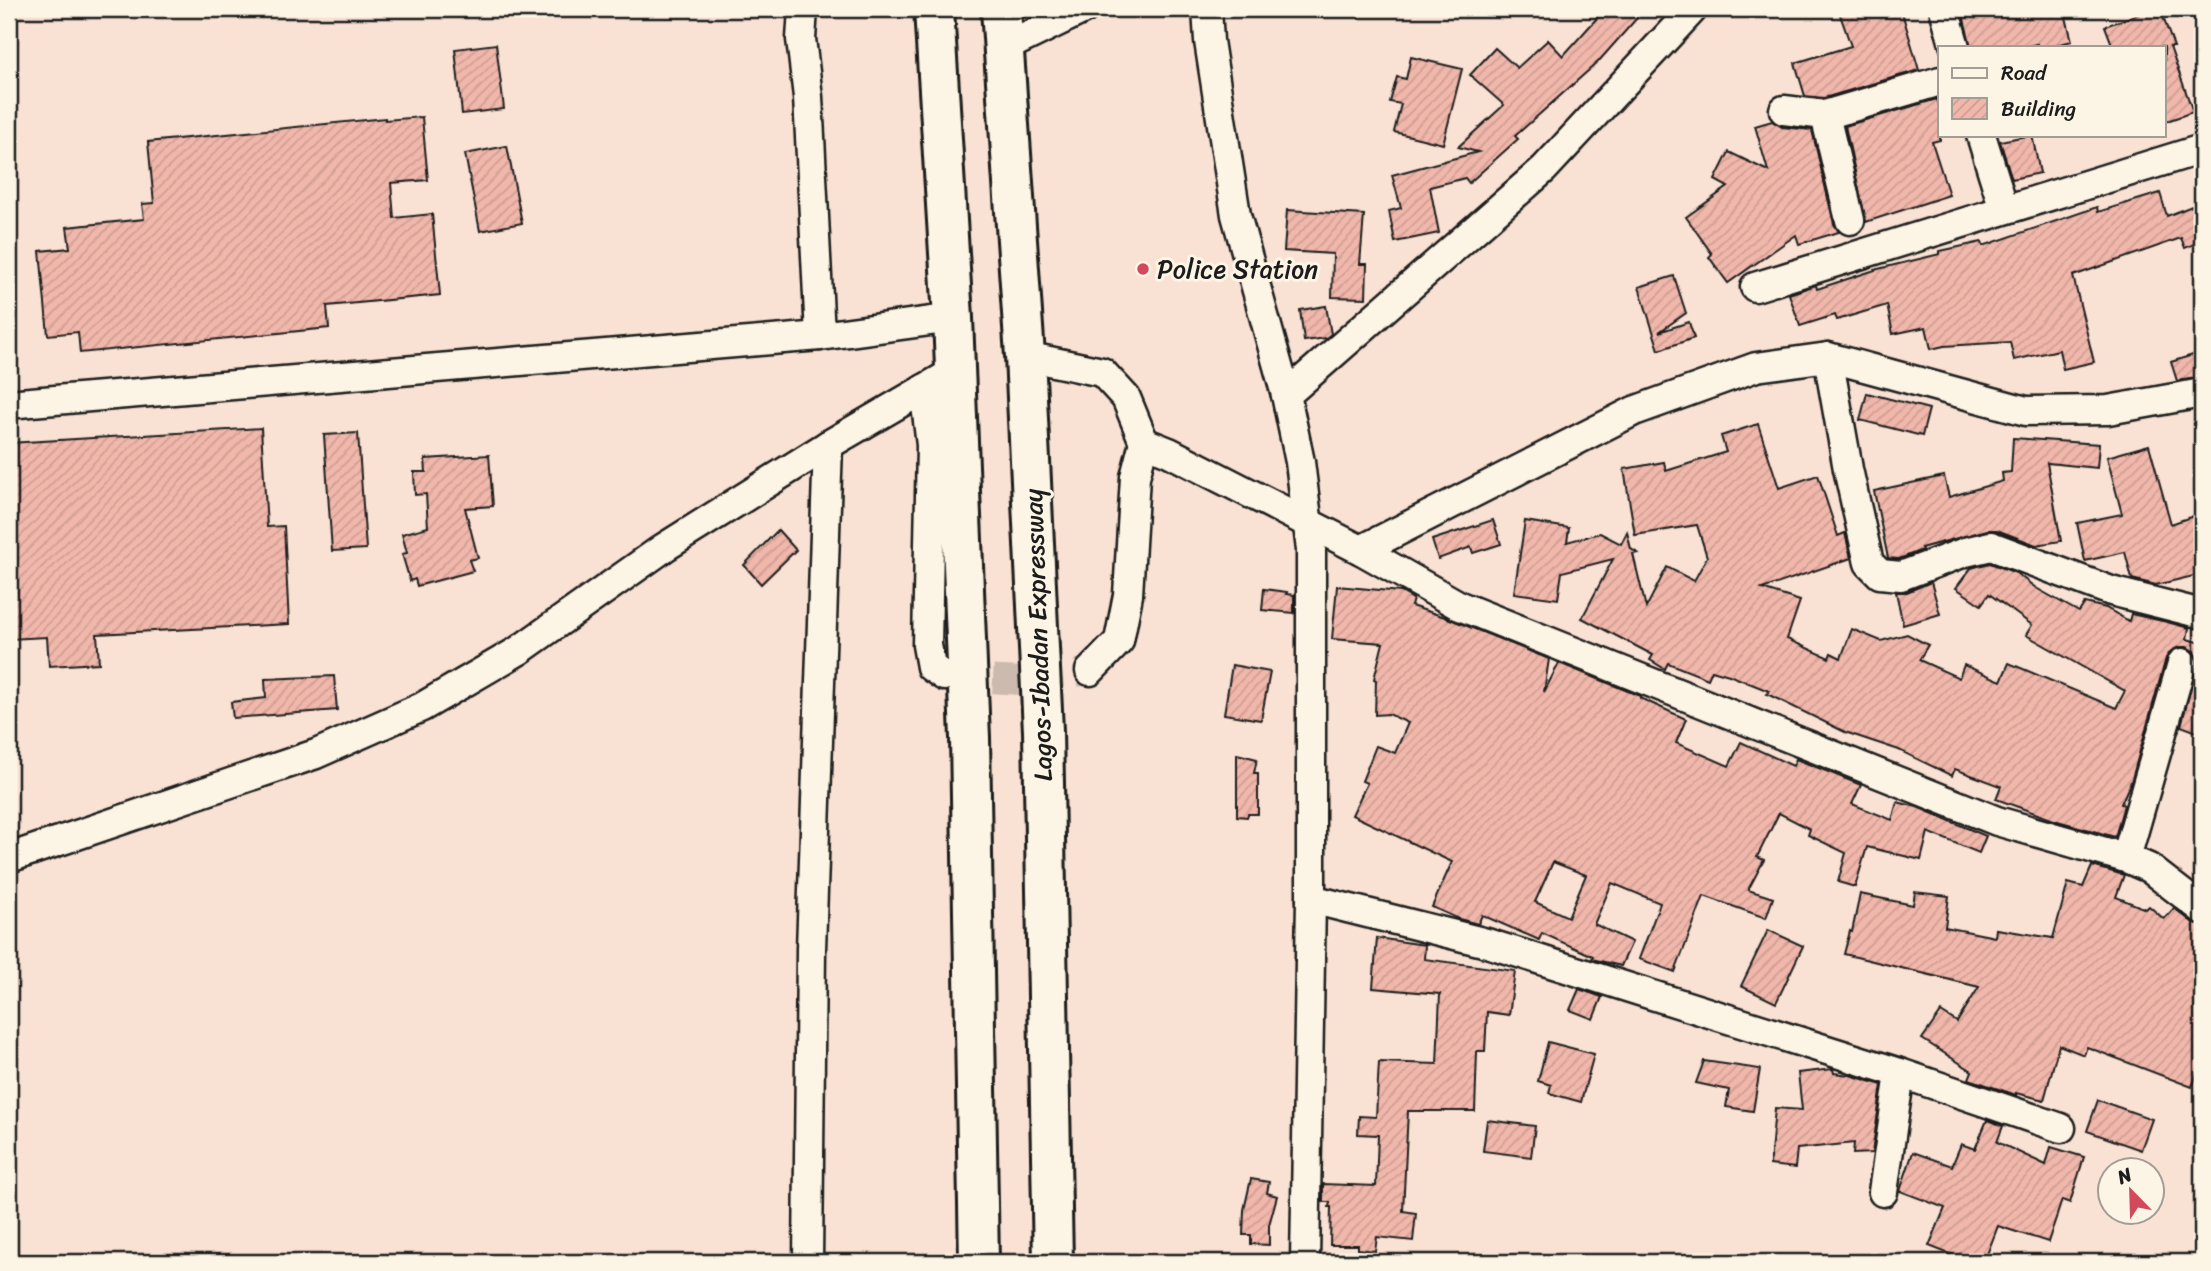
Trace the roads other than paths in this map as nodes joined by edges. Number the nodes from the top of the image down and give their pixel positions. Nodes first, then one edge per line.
1 (803, 9) edge
2 (934, 9) edge
3 (1001, 9) edge
4 (1084, 9) edge
5 (1207, 9) edge
6 (1693, 9) edge
7 (1944, 9) edge
8 (1955, 46) edge
9 (1004, 48) junction
10 (1938, 82) edge
11 (1784, 110) dead end
12 (1825, 115) junction
13 (1981, 136) edge
14 (2202, 149) edge
15 (2004, 209) junction
16 (1850, 220) dead end
17 (1755, 287) dead end
18 (953, 318) junction
19 (820, 336) junction
20 (1025, 356) junction
21 (1828, 357) junction
22 (940, 380) junction
23 (2202, 393) edge
24 (1286, 395) junction
25 (19, 403) dead end
26 (1144, 442) junction
27 (828, 445) junction
28 (1308, 524) junction
29 (1361, 550) junction
30 (2202, 614) edge
31 (2182, 663) dead end
32 (1090, 671) tunnel mouth
33 (944, 676) dead end
34 (9, 858) edge
35 (2126, 858) junction
36 (1311, 899) junction
37 (2202, 909) edge
38 (1900, 1073) junction
39 (2061, 1128) dead end
40 (1883, 1192) dead end
41 (808, 1262) edge
42 (979, 1262) edge
43 (1053, 1262) edge
44 (1305, 1262) edge

1 - 19 street
2 - 18 highway
3 - 9 highway, Lagos-Ibadan Expressway
4 - 9 street
5 - 24 street
6 - 24 street
7 - 8 street
9 - 20 highway, Lagos-Ibadan Expressway
10 - 12 street
11 - 12 street
12 - 16 street
13 - 15 street
14 - 15 street
15 - 17 street
18 - 19 street
18 - 22 highway
19 - 25 street
20 - 26 street
20 - 43 highway, Lagos-Ibadan Expressway
21 - 23 street
21 - 29 street
21 - 30 street
22 - 27 street
22 - 33 street
22 - 42 highway
24 - 28 street
26 - 28 street
26 - 32 street
27 - 34 street
27 - 41 street
28 - 29 street
28 - 36 street
29 - 35 street
31 - 35 street
35 - 37 street
36 - 38 street
36 - 44 street
38 - 39 street
38 - 40 street

